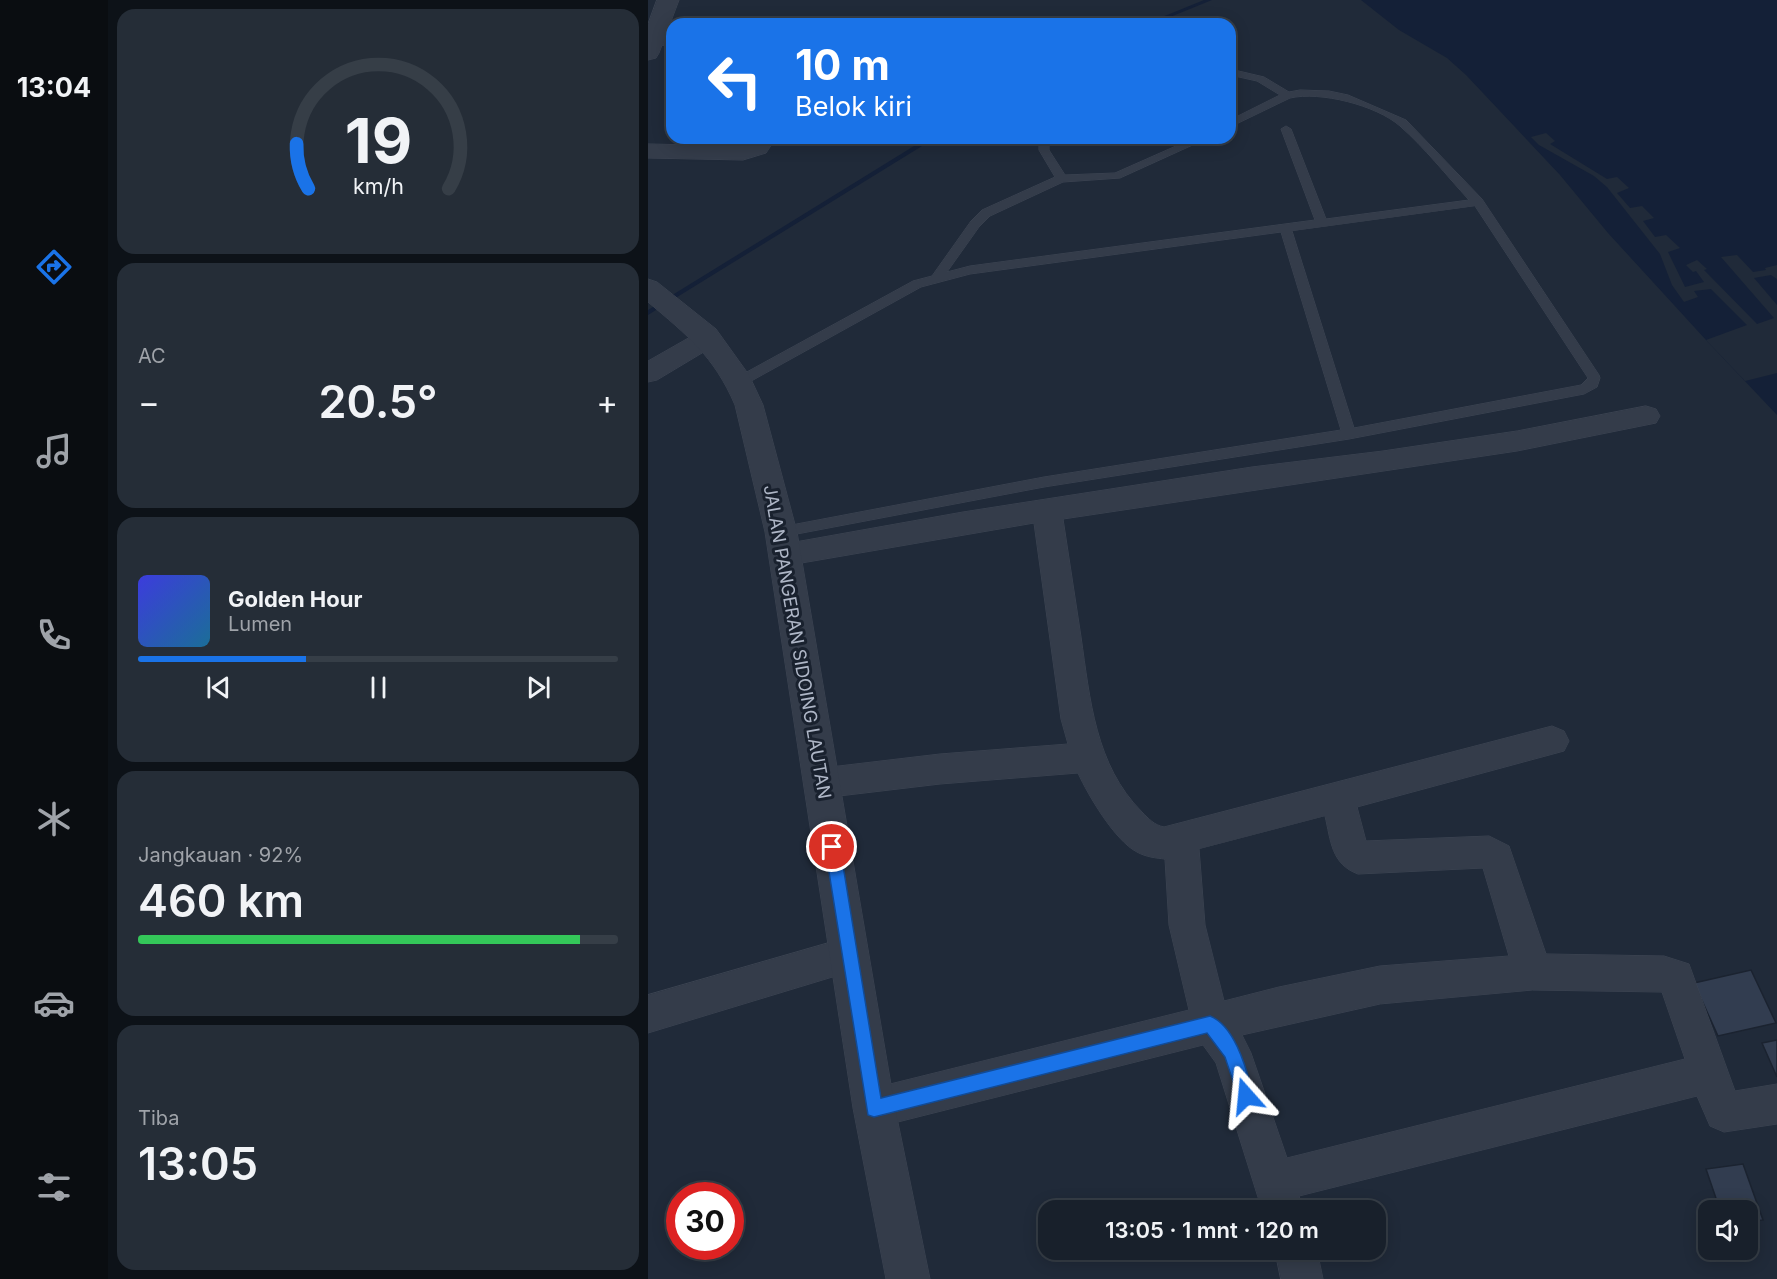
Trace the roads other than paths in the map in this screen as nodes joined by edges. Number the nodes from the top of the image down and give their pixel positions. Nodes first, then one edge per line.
1 (668, 0) edge
2 (658, 44) edge
3 (1236, 73) edge
4 (1287, 96) junction
5 (1236, 121) edge
6 (1286, 129) dead end
7 (761, 144) edge
8 (1045, 144) edge
9 (1191, 144) edge
10 (648, 151) edge
11 (1062, 179) junction
12 (1478, 202) junction
13 (1321, 222) junction
14 (1285, 227) junction
15 (937, 277) junction
16 (648, 288) edge
17 (707, 337) junction
18 (648, 373) edge
19 (739, 382) junction
20 (1646, 416) dead end
21 (1349, 434) junction
22 (1047, 510) junction
23 (783, 543) junction
24 (1552, 741) dead end
25 (1089, 757) junction
26 (822, 783) junction
27 (1337, 798) junction
28 (1181, 838) junction
29 (849, 955) junction
30 (1533, 972) junction
31 (648, 1014) edge
32 (1210, 1024) junction
33 (1709, 1073) junction
34 (1777, 1104) edge
35 (874, 1108) junction
36 (1279, 1196) edge
37 (1298, 1260) edge
38 (908, 1279) edge
39 (1302, 1279) edge

1 - 2 street
3 - 4 lane
4 - 5 lane
4 - 12 lane
6 - 13 lane
7 - 10 street
8 - 11 lane
9 - 11 lane
11 - 15 lane
12 - 13 lane
12 - 21 lane
13 - 14 lane
14 - 15 lane
14 - 21 lane
15 - 19 lane
16 - 17 street, JALAN PANGERAN SIDOING LAUTAN
17 - 18 street
17 - 19 street, JALAN PANGERAN SIDOING LAUTAN
19 - 23 street, JALAN PANGERAN SIDOING LAUTAN
20 - 22 street
21 - 23 lane
22 - 23 street
22 - 25 street
23 - 26 street, JALAN PANGERAN SIDOING LAUTAN
24 - 27 street
25 - 26 street
25 - 28 street
26 - 29 street, JALAN PANGERAN SIDOING LAUTAN
27 - 28 street
27 - 30 street
28 - 32 street
29 - 31 street
29 - 35 street, JALAN PANGERAN SIDOING LAUTAN
30 - 32 street
30 - 33 street
32 - 35 street
32 - 36 street
33 - 34 street
33 - 36 street
35 - 38 street, JALAN PANGERAN SIDOING LAUTAN
37 - 39 street

